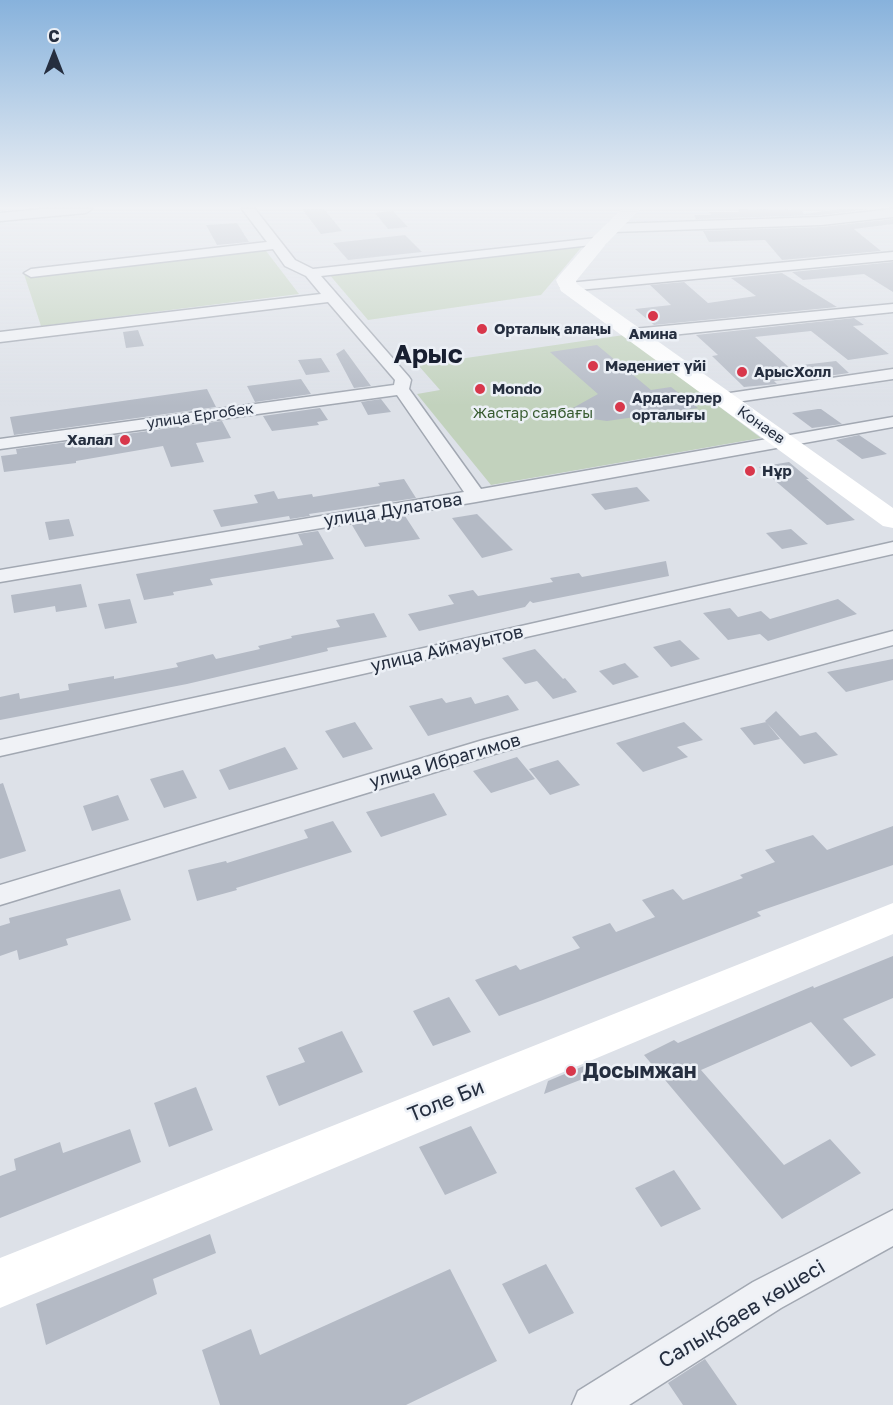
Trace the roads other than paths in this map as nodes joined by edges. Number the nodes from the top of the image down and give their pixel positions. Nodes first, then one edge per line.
1 (312, 275) edge
2 (571, 275) edge
3 (698, 275) edge
4 (568, 287) junction
5 (332, 297) junction
6 (893, 308) edge
7 (633, 333) junction
8 (0, 337) edge
9 (893, 374) edge
10 (400, 388) junction
11 (723, 399) junction
12 (893, 422) edge
13 (785, 442) junction
14 (0, 444) edge
15 (476, 496) junction
16 (893, 519) edge
17 (893, 548) edge
18 (0, 576) edge
19 (893, 638) edge
20 (0, 748) edge
21 (0, 895) edge
22 (893, 918) edge
23 (893, 1227) edge
24 (0, 1283) edge
25 (592, 1405) edge

1 - 5 street
2 - 4 main road
3 - 4 street
4 - 7 main road, Конаев
5 - 8 street
5 - 10 street
6 - 7 street
7 - 11 main road, Конаев
9 - 11 street
10 - 14 street, улица Ергобек
10 - 15 street
11 - 13 main road, Конаев
12 - 13 street, улица Дулатова
13 - 15 street, улица Дулатова
13 - 16 main road, Конаев
15 - 18 street, улица Дулатова
17 - 20 street, улица Аймауытов
19 - 21 street, улица Ибрагимов
22 - 24 main road, Толе Би
23 - 25 street, Салықбаев көшесі

